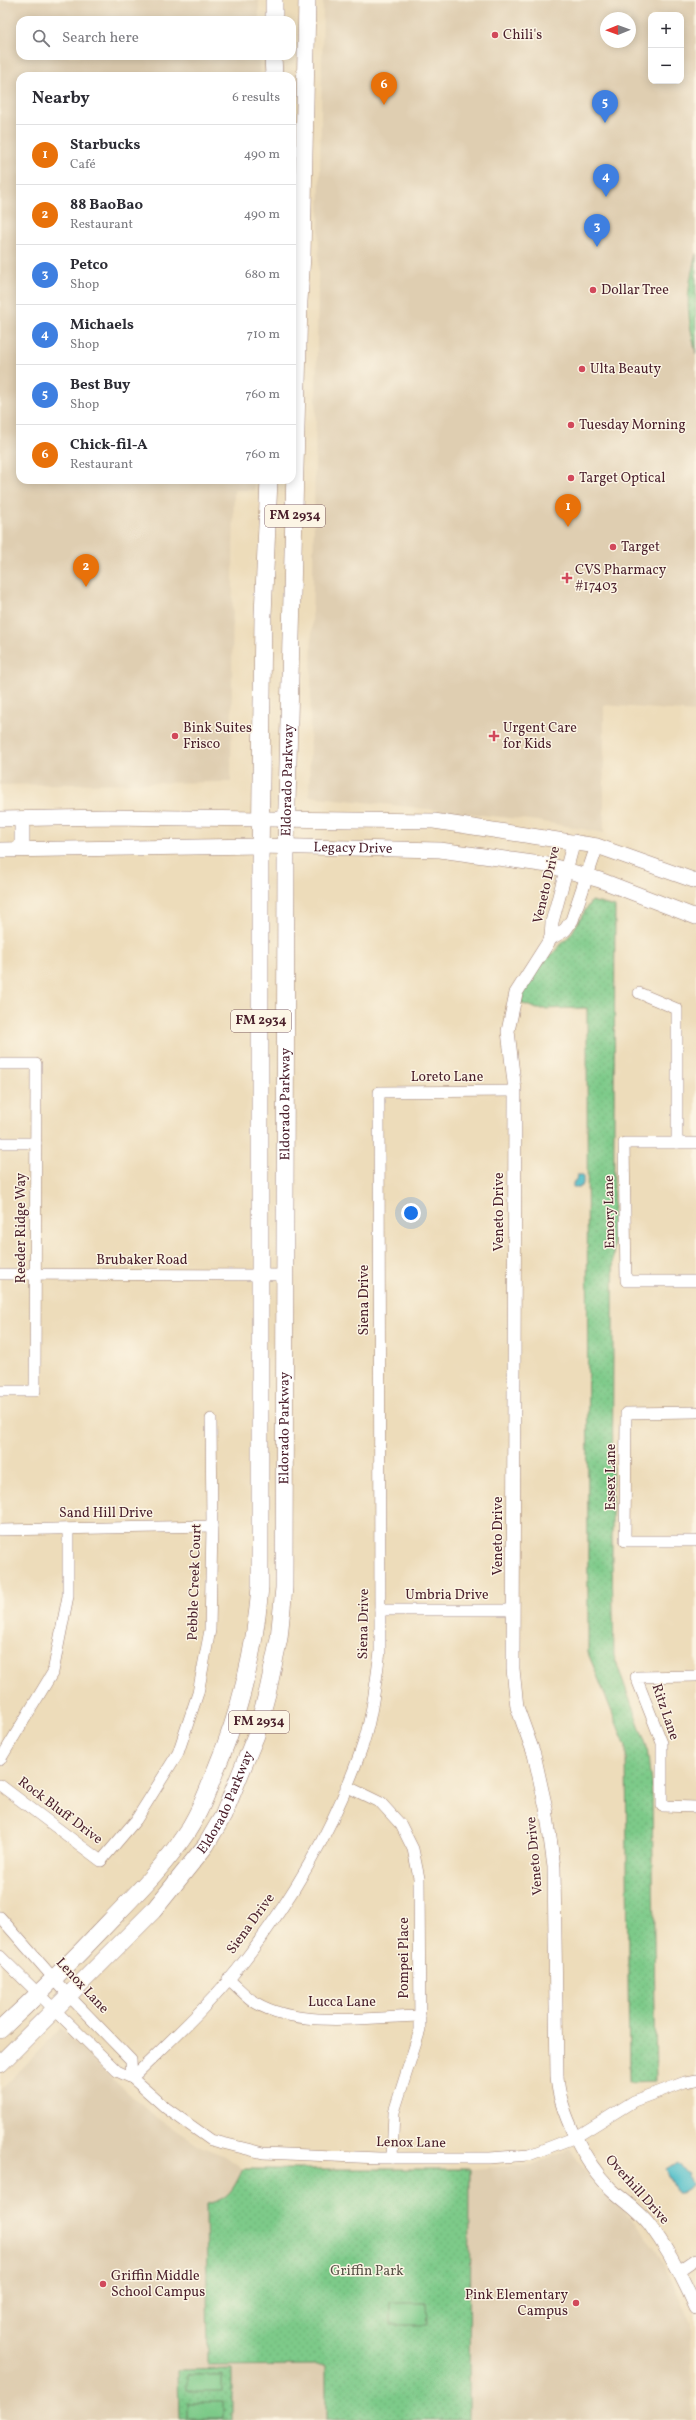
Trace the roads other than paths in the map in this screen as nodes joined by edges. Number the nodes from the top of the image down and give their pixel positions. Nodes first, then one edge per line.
1 (274, 0) edge
2 (307, 0) edge
3 (274, 16) edge
4 (274, 60) edge
5 (274, 72) edge
6 (296, 310) edge
7 (270, 484) edge
8 (292, 484) edge
9 (0, 819) edge
10 (22, 819) junction
11 (261, 819) junction
12 (286, 819) junction
13 (574, 841) junction
14 (260, 846) junction
15 (286, 846) junction
16 (597, 846) junction
17 (22, 849) junction
18 (0, 850) edge
19 (566, 870) junction
20 (588, 877) junction
21 (696, 881) edge
22 (696, 917) edge
23 (551, 938) junction
24 (639, 993) dead end
25 (0, 1064) edge
26 (515, 1091) junction
27 (379, 1092) joint
28 (0, 1143) edge
29 (36, 1143) junction
30 (677, 1143) junction
31 (696, 1143) edge
32 (0, 1274) edge
33 (36, 1275) junction
34 (261, 1275) junction
35 (285, 1275) junction
36 (696, 1281) edge
37 (0, 1391) edge
38 (696, 1412) edge
39 (211, 1419) dead end
40 (212, 1526) junction
41 (68, 1529) junction
42 (0, 1530) edge
43 (696, 1541) edge
44 (380, 1610) junction
45 (513, 1610) junction
46 (696, 1676) edge
47 (0, 1760) edge
48 (0, 1786) edge
49 (346, 1786) junction
50 (696, 1807) edge
51 (101, 1861) joint
52 (0, 1917) edge
53 (0, 1956) edge
54 (54, 1979) junction
55 (228, 1979) junction
56 (39, 1994) junction
57 (69, 1996) junction
58 (55, 2010) junction
59 (420, 2016) junction
60 (0, 2030) edge
61 (0, 2064) edge
62 (132, 2078) junction
63 (696, 2080) edge
64 (576, 2137) junction
65 (392, 2158) junction
66 (696, 2260) edge
67 (680, 2270) junction
68 (696, 2308) edge

1 - 3 main road
2 - 6 main road, Eldorado Parkway / FM 2934
4 - 5 main road
7 - 11 main road, Eldorado Parkway / FM 2934
8 - 12 main road, Eldorado Parkway / FM 2934
9 - 10 main road, Legacy Drive
10 - 11 main road, Legacy Drive
10 - 17 main road
11 - 12 main road, Legacy Drive
11 - 14 main road, Eldorado Parkway / FM 2934
12 - 13 main road, Legacy Drive
12 - 15 main road, Eldorado Parkway / FM 2934
13 - 16 main road, Legacy Drive
13 - 19 street, Veneto Drive
14 - 15 main road, Legacy Drive
14 - 17 main road, Legacy Drive
14 - 34 main road, Eldorado Parkway / FM 2934
15 - 19 main road, Legacy Drive
15 - 35 main road, Eldorado Parkway / FM 2934
16 - 20 street, Veneto Drive
16 - 21 main road, Legacy Drive
17 - 18 main road, Legacy Drive
19 - 20 main road, Legacy Drive
19 - 23 street, Veneto Drive
20 - 22 main road, Legacy Drive
20 - 23 street, Veneto Drive
23 - 26 street, Veneto Drive
24 - 30 street
25 - 29 street, Reeder Ridge Way
26 - 27 street, Loreto Lane
26 - 45 street, Veneto Drive
27 - 44 street, Siena Drive
28 - 29 street
29 - 33 street, Reeder Ridge Way
30 - 31 street
30 - 36 street, Emory Lane
32 - 33 street, Brubaker Road
33 - 34 street, Brubaker Road
33 - 37 street, Reeder Ridge Way
34 - 35 street, Brubaker Road
34 - 54 main road, Eldorado Parkway / FM 2934
35 - 57 main road, Eldorado Parkway / FM 2934
38 - 43 street, Essex Lane
39 - 40 street, Pebble Creek Court
40 - 41 street, Sand Hill Drive
40 - 51 street, Pebble Creek Court
41 - 42 street, Sand Hill Drive
41 - 47 street
44 - 45 street, Umbria Drive
44 - 49 street, Siena Drive
45 - 64 street, Veneto Drive
46 - 50 street, Ritz Lane
48 - 51 street, Rock Bluff Drive
49 - 55 street, Siena Drive
49 - 59 street, Pompei Place
52 - 54 street, Lenox Lane
53 - 56 street, Lenox Lane
54 - 56 main road, Eldorado Parkway / FM 2934
54 - 57 street, Lenox Lane
55 - 59 street, Lucca Lane
55 - 62 street, Siena Drive
56 - 58 street, Lenox Lane
56 - 60 main road, Eldorado Parkway / FM 2934
57 - 58 main road, Eldorado Parkway / FM 2934
57 - 62 street, Lenox Lane
58 - 61 main road, Eldorado Parkway / FM 2934
58 - 62 street, Lenox Lane
59 - 65 street, Pompei Place
62 - 65 street, Lenox Lane
63 - 64 street, Lenox Lane
64 - 65 street, Lenox Lane
64 - 67 street, Overhill Drive
66 - 67 street
67 - 68 street, Overhill Drive

